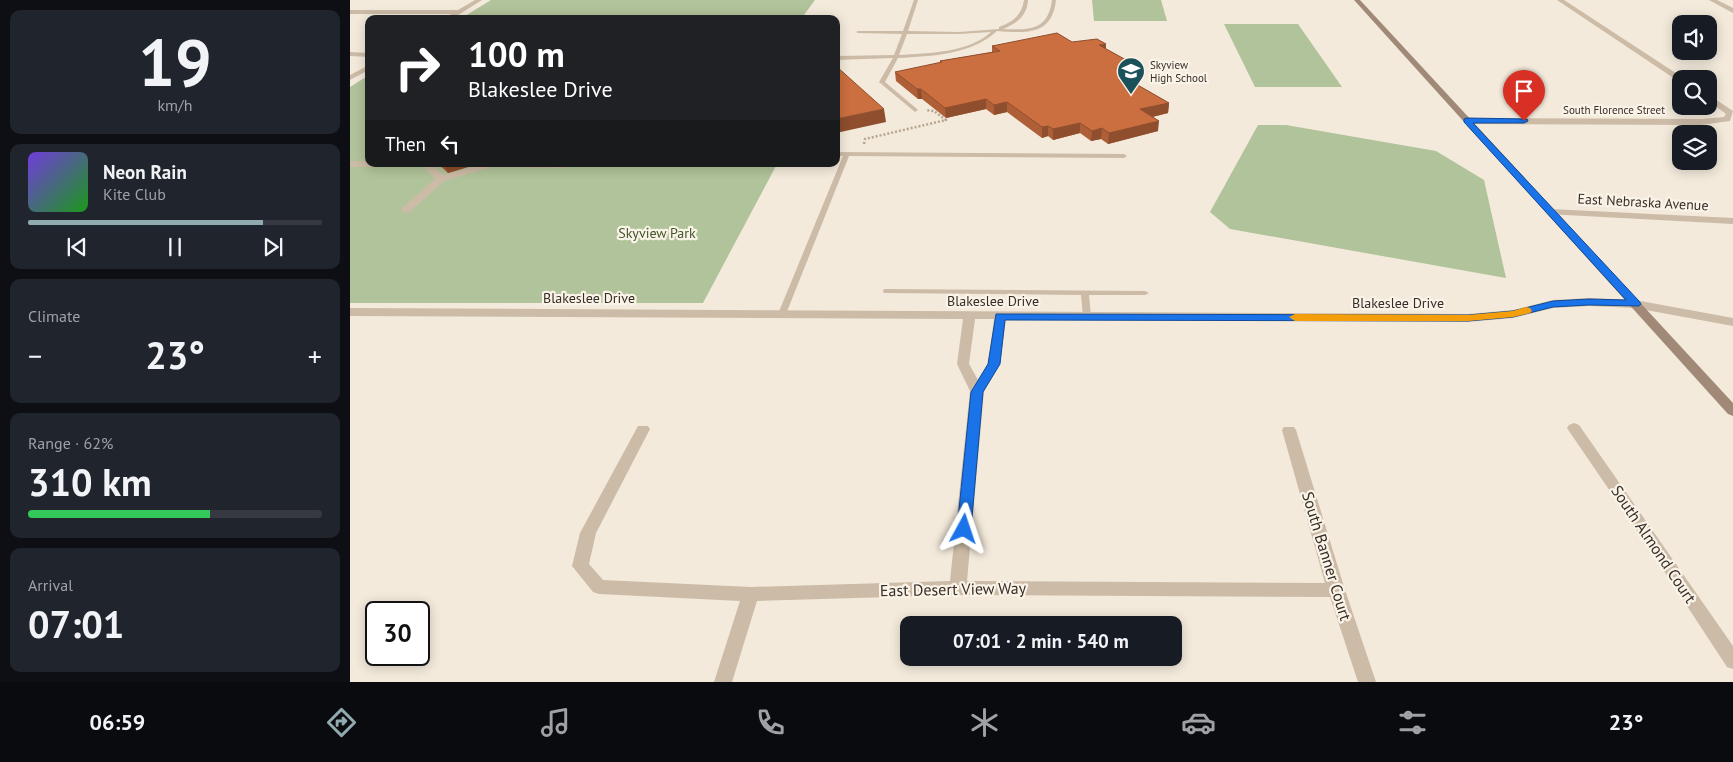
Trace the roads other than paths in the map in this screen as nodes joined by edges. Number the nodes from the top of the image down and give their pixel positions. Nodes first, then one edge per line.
1 (479, 0) edge
2 (916, 0) edge
3 (1026, 0) edge
4 (1054, 0) edge
5 (1357, 0) edge
6 (1560, 0) edge
7 (1712, 0) edge
8 (1733, 11) edge
9 (350, 12) edge
10 (458, 12) junction
11 (454, 15) edge
12 (996, 30) junction
13 (858, 32) dead end
14 (906, 32) junction
15 (350, 54) edge
16 (365, 55) edge
17 (840, 58) edge
18 (896, 58) junction
19 (365, 69) edge
20 (1672, 73) edge
21 (350, 78) edge
22 (1717, 103) edge
23 (915, 110) road end
24 (1467, 121) junction
25 (840, 154) edge
26 (847, 154) junction
27 (1124, 156) dead end
28 (350, 164) edge
29 (365, 164) edge
30 (429, 167) edge
31 (480, 167) edge
32 (441, 179) junction
33 (406, 210) dead end
34 (1551, 212) junction
35 (1733, 221) edge
36 (887, 291) dead end
37 (1085, 292) junction
38 (1145, 293) dead end
39 (1635, 304) junction
40 (350, 312) edge
41 (782, 314) junction
42 (969, 316) junction
43 (1000, 316) junction
44 (1086, 317) junction
45 (1733, 322) edge
46 (977, 392) junction
47 (1733, 411) edge
48 (1574, 428) dead end
49 (643, 429) dead end
50 (1289, 430) dead end
51 (958, 588) junction
52 (1336, 590) junction
53 (751, 594) junction
54 (1733, 661) edge
55 (723, 682) edge
56 (1367, 682) edge

1 - 10 street
2 - 14 lane
3 - 12 lane
4 - 12 lane
5 - 24 street
6 - 20 street
7 - 8 street
9 - 10 street
10 - 11 street
12 - 14 lane
12 - 18 lane
13 - 14 lane
14 - 18 lane
15 - 16 street
17 - 18 lane
18 - 23 lane
19 - 21 street
22 - 24 street, South Florence Street
24 - 34 street
25 - 26 lane
26 - 27 lane
26 - 41 lane
28 - 29 street
30 - 32 street
31 - 32 street
32 - 33 street
34 - 35 street, East Nebraska Avenue
34 - 39 street
36 - 37 lane
37 - 38 lane
37 - 44 lane
39 - 44 street, Blakeslee Drive
39 - 45 street, Blakeslee Drive
39 - 47 street
40 - 41 street, Blakeslee Drive
41 - 42 street, Blakeslee Drive
42 - 43 street, Blakeslee Drive
42 - 46 street
43 - 44 street, Blakeslee Drive
43 - 46 street
46 - 51 street
48 - 54 street, South Almond Court
49 - 53 street, East Desert View Way
50 - 52 street, South Banner Court
51 - 52 street, East Desert View Way
51 - 53 street, East Desert View Way
52 - 56 street, South Banner Court
53 - 55 street

